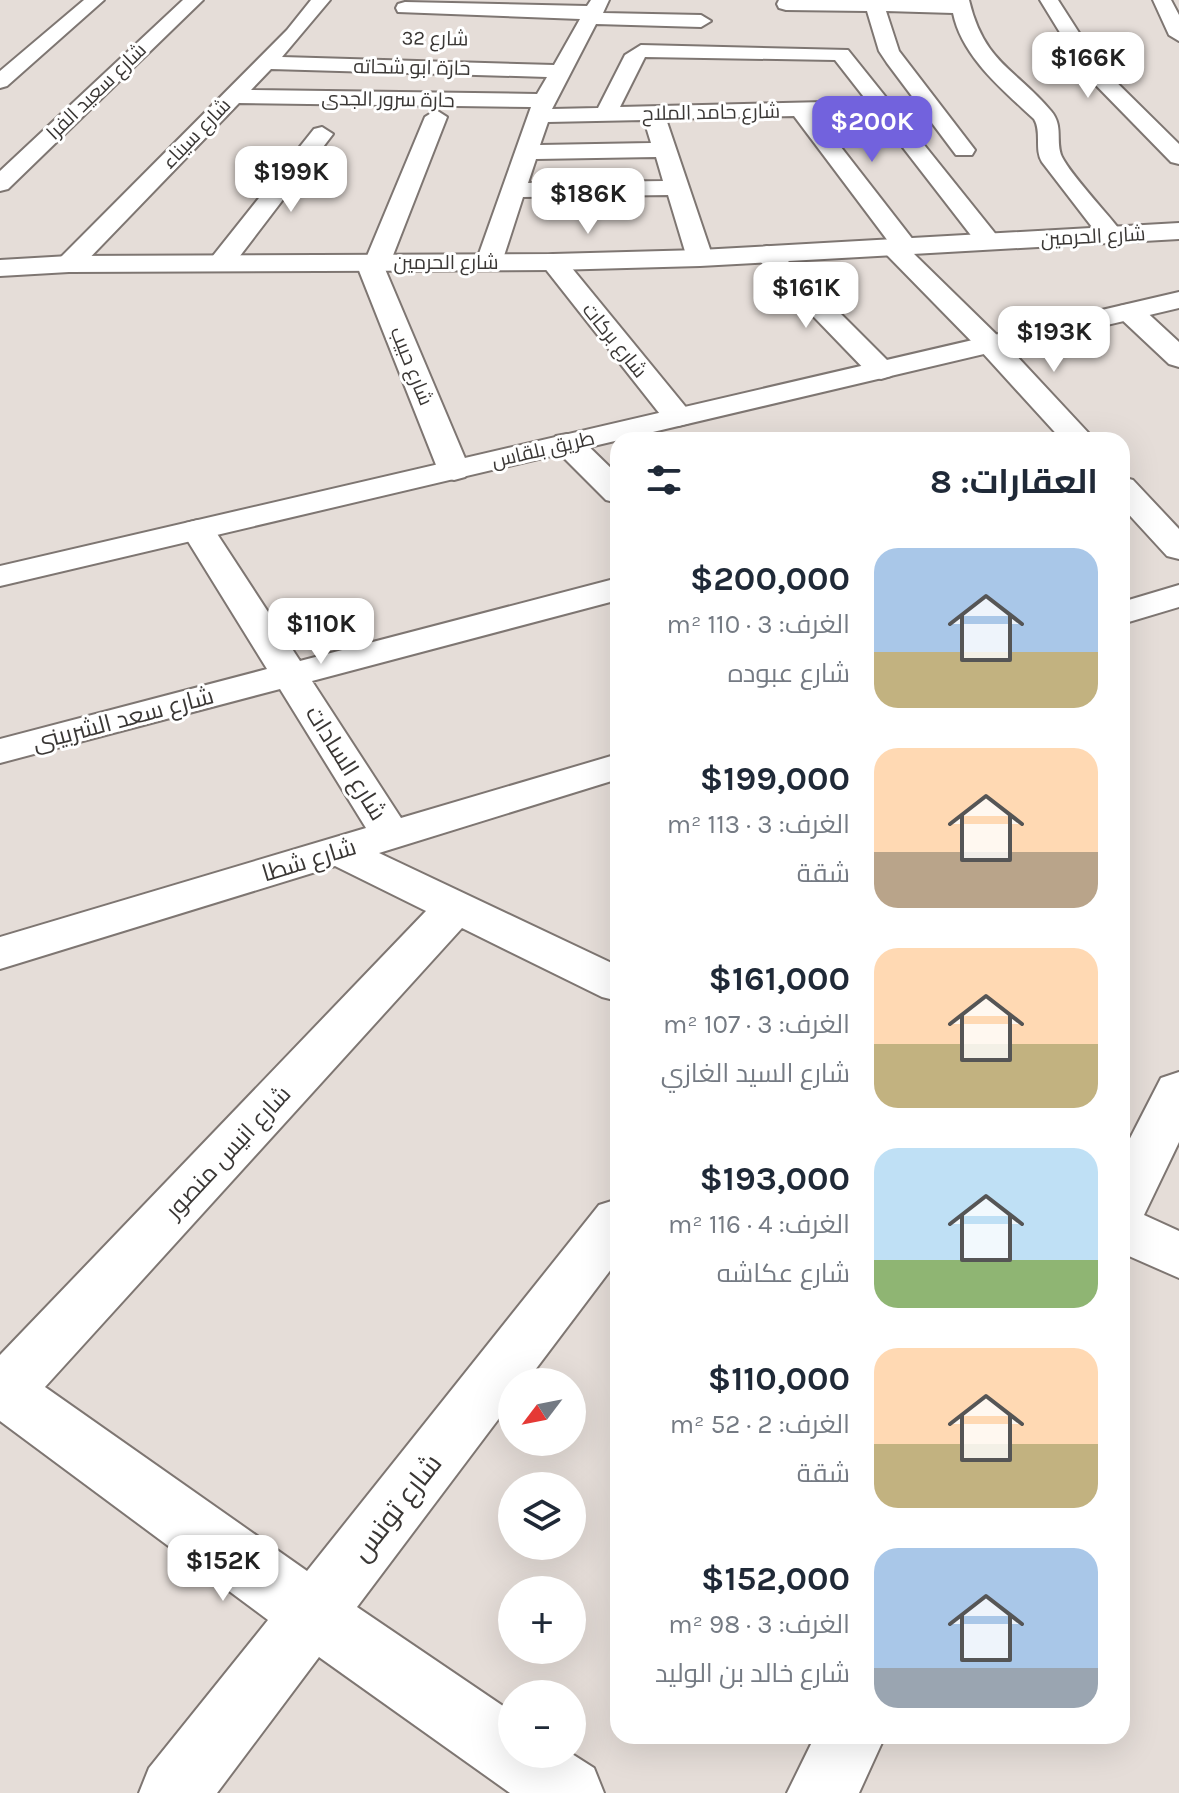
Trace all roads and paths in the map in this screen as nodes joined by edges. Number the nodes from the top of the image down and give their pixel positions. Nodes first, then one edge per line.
1 (95, 0) edge
2 (194, 0) edge
3 (321, 0) edge
4 (1049, 0) edge
5 (1162, 0) edge
6 (781, 1) edge
7 (874, 3) edge
8 (960, 4) edge
9 (405, 8) dead end
10 (594, 10) edge
11 (701, 21) dead end
12 (294, 34) junction
13 (326, 35) dead end
14 (1179, 35) edge
15 (796, 51) junction
16 (265, 63) junction
17 (560, 71) junction
18 (854, 71) junction
19 (732, 73) dead end
20 (0, 82) edge
21 (232, 96) junction
22 (883, 107) junction
23 (542, 109) junction
24 (801, 110) junction
25 (653, 113) junction
26 (1164, 113) dead end
27 (606, 114) junction
28 (1134, 114) junction
29 (436, 117) dead end
30 (322, 134) dead end
31 (665, 150) junction
32 (964, 150) dead end
33 (527, 152) junction
34 (1179, 157) edge
35 (0, 184) edge
36 (678, 188) junction
37 (515, 190) junction
38 (1179, 231) edge
39 (1111, 235) junction
40 (989, 242) junction
41 (899, 246) junction
42 (767, 254) junction
43 (700, 258) junction
44 (489, 262) junction
45 (553, 262) junction
46 (221, 263) junction
47 (373, 263) junction
48 (69, 264) junction
49 (0, 268) edge
50 (1179, 300) edge
51 (1130, 312) junction
52 (990, 344) junction
53 (1179, 358) edge
54 (881, 370) junction
55 (678, 417) junction
56 (614, 432) edge
57 (1072, 432) edge
58 (610, 433) edge
59 (567, 443) junction
60 (454, 470) junction
61 (610, 485) edge
62 (1130, 496) edge
63 (198, 530) junction
64 (1179, 549) edge
65 (0, 576) edge
66 (610, 591) edge
67 (1179, 596) edge
68 (1130, 611) edge
69 (290, 675) junction
70 (0, 751) edge
71 (610, 768) edge
72 (391, 835) junction
73 (339, 851) junction
74 (456, 907) junction
75 (0, 953) edge
76 (610, 981) edge
77 (1179, 1091) edge
78 (1130, 1190) edge
79 (610, 1230) edge
80 (1130, 1233) edge
81 (1179, 1256) edge
82 (2, 1390) edge
83 (313, 1614) junction
84 (498, 1744) edge
85 (847, 1744) edge
86 (533, 1768) edge
87 (174, 1793) edge
88 (569, 1793) edge
89 (822, 1793) edge

1 - 20 street
2 - 35 street, شارع سعيد الفرا
3 - 12 street, شارع سيناء
4 - 28 street
5 - 14 street
6 - 7 street
6 - 15 street
7 - 8 street
7 - 32 street
8 - 39 street
9 - 10 street
10 - 11 street
10 - 17 street
12 - 13 street
12 - 16 street, شارع سيناء
15 - 18 street
15 - 27 street
16 - 17 street, حارة ابو شحاته
16 - 21 street, شارع سيناء
17 - 23 street
18 - 19 street
18 - 22 street
21 - 23 street, حارة سرور الجدى
21 - 48 street, شارع سيناء
22 - 24 street, شارع حامد الملاح
22 - 40 street
23 - 27 street, شارع حامد الملاح
23 - 33 street
24 - 25 street, شارع حامد الملاح
24 - 41 street
25 - 27 street, شارع حامد الملاح
25 - 31 street
26 - 28 street
28 - 34 street
29 - 47 street
30 - 46 street
31 - 33 street
31 - 36 street
33 - 37 street
36 - 37 street
36 - 43 street
37 - 44 street
38 - 39 street, شارع الحرمين
39 - 40 street, شارع الحرمين
40 - 41 street, شارع الحرمين
41 - 42 street, شارع الحرمين
41 - 52 street
42 - 43 street, شارع الحرمين
42 - 54 street
43 - 45 street, شارع الحرمين
44 - 45 street, شارع الحرمين
44 - 47 street, شارع الحرمين
45 - 55 street, شارع بركات
46 - 47 street, شارع الحرمين
46 - 48 street, شارع الحرمين
47 - 60 street, شارع حبيب
48 - 49 street, شارع الحرمين
50 - 51 street, طريق بلقاس
51 - 52 street, طريق بلقاس
51 - 53 street
52 - 54 street, طريق بلقاس
52 - 57 street
54 - 55 street, طريق بلقاس
55 - 56 street, طريق بلقاس
58 - 59 street, طريق بلقاس
59 - 60 street, طريق بلقاس
59 - 61 street
60 - 63 street, طريق بلقاس
62 - 64 street
63 - 65 street, طريق بلقاس
63 - 69 street, شارع السادات
66 - 69 street, شارع سعد الشربينى
67 - 68 street
69 - 70 street, شارع سعد الشربينى
69 - 72 street, شارع السادات
71 - 72 street, شارع شطا
72 - 73 street, شارع شطا
73 - 74 street, شارع السادات
73 - 75 street, شارع شطا
74 - 76 street, شارع السادات
74 - 82 street, شارع انيس منصور
77 - 78 street
79 - 83 street, شارع تونس
80 - 81 street
82 - 83 street
83 - 84 street
83 - 87 street, شارع تونس
85 - 89 street
86 - 88 street

